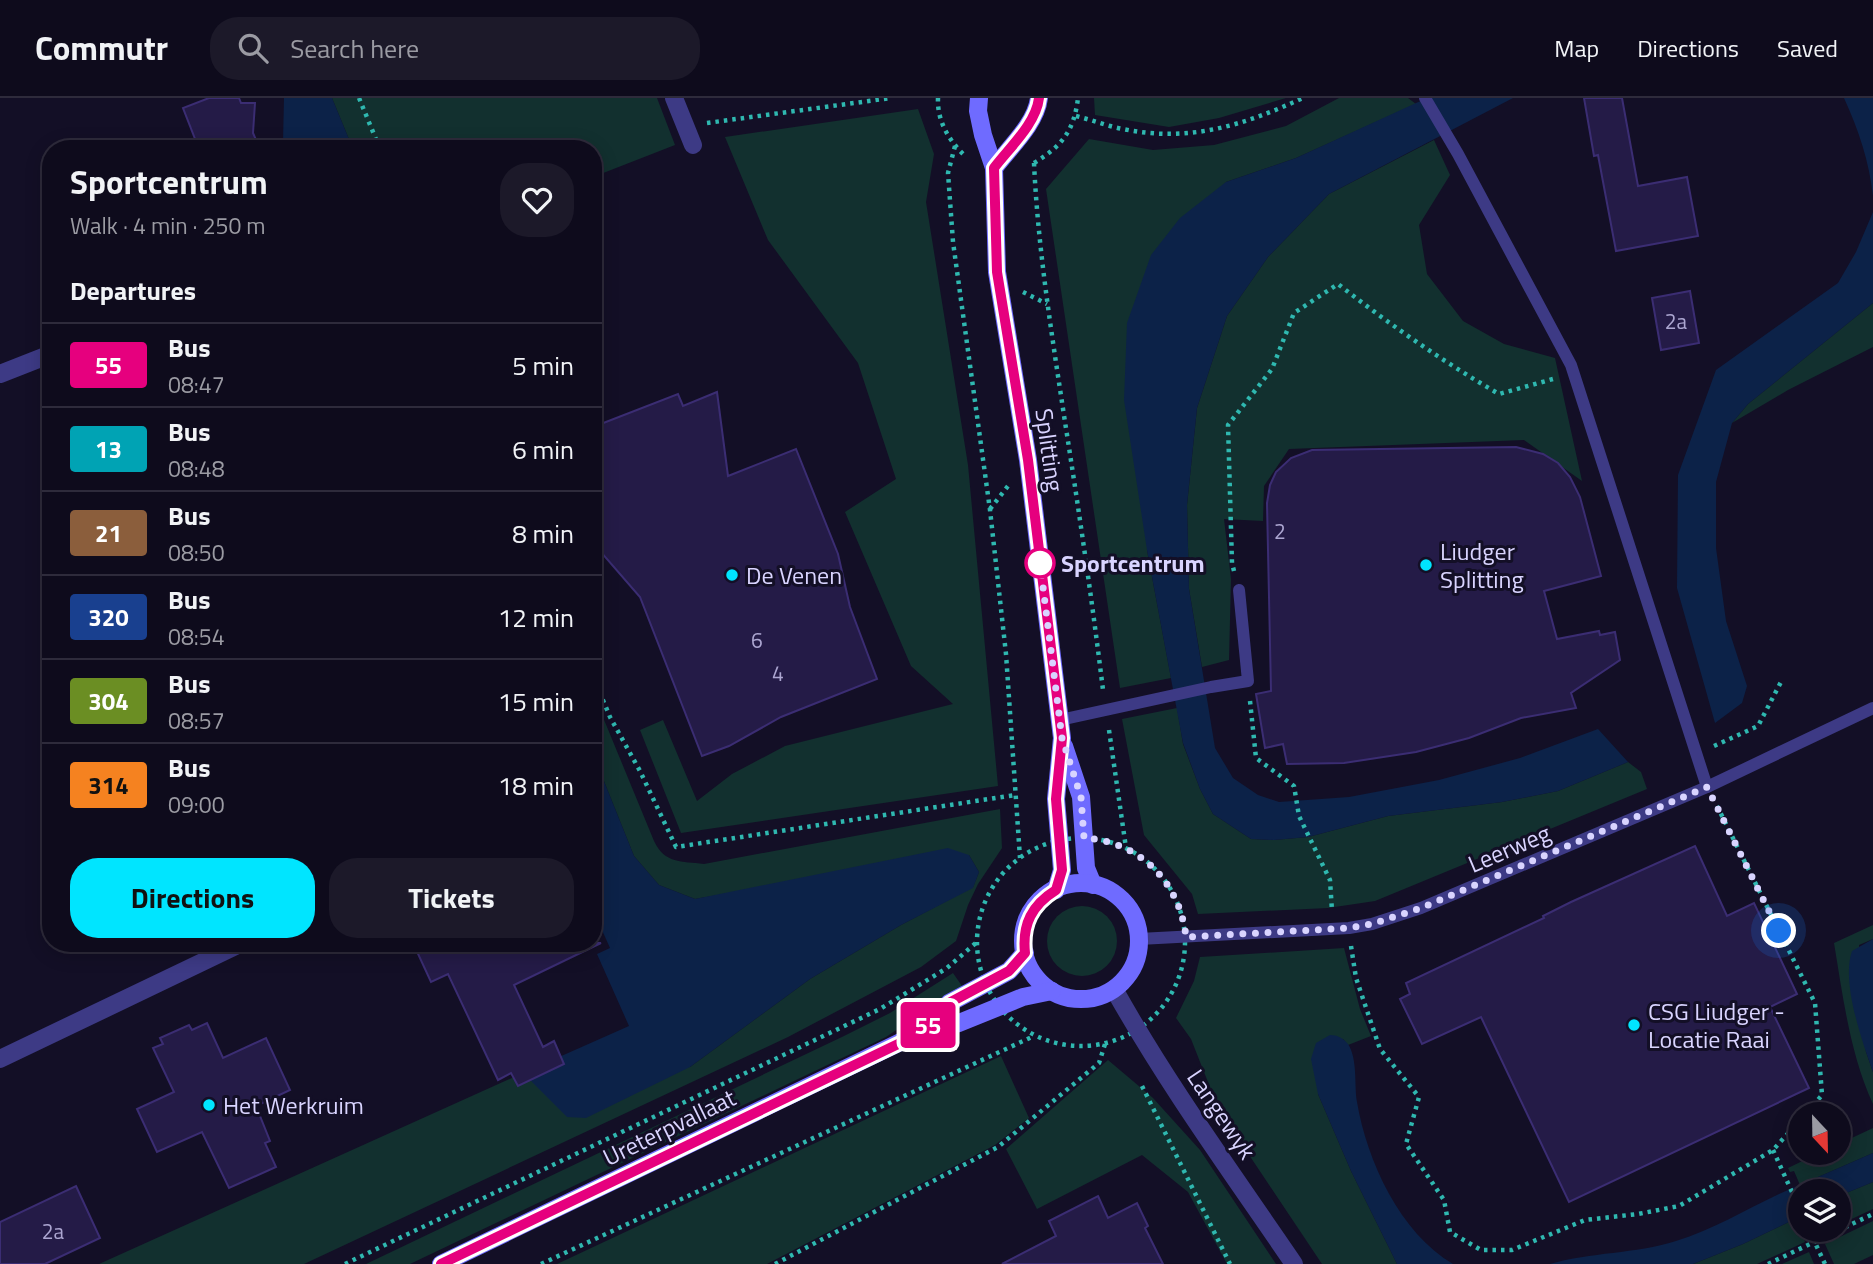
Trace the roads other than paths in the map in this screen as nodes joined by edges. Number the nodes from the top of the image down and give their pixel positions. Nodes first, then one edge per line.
1 (674, 98) edge
2 (979, 98) edge
3 (1039, 98) edge
4 (1425, 98) edge
5 (693, 145) dead end
6 (994, 168) junction
7 (42, 358) edge
8 (0, 374) edge
9 (1239, 590) road end
10 (1873, 708) edge
11 (1060, 720) junction
12 (1062, 738) junction
13 (1707, 787) junction
14 (1093, 885) junction
15 (1056, 890) junction
16 (1139, 939) junction
17 (223, 952) edge
18 (1025, 953) junction
19 (1114, 989) junction
20 (1052, 991) junction
21 (919, 1034) junction
22 (0, 1059) edge
23 (441, 1264) edge
24 (1294, 1264) edge

1 - 5 street
2 - 6 main road, Splitting
3 - 6 main road
4 - 13 lane
6 - 11 main road, Splitting
7 - 8 street
9 - 11 lane
10 - 13 lane, Leerweg
11 - 12 main road, Splitting
12 - 14 main road, Splitting
12 - 15 main road, Splitting
13 - 16 lane, Leerweg
14 - 15 main road
14 - 16 main road
15 - 18 main road
16 - 19 main road
17 - 22 street
18 - 20 main road
18 - 21 main road, Ureterpvallaat
19 - 20 main road
19 - 24 street, Langewyk
20 - 21 main road, Ureterpvallaat
21 - 23 main road, Ureterpvallaat

